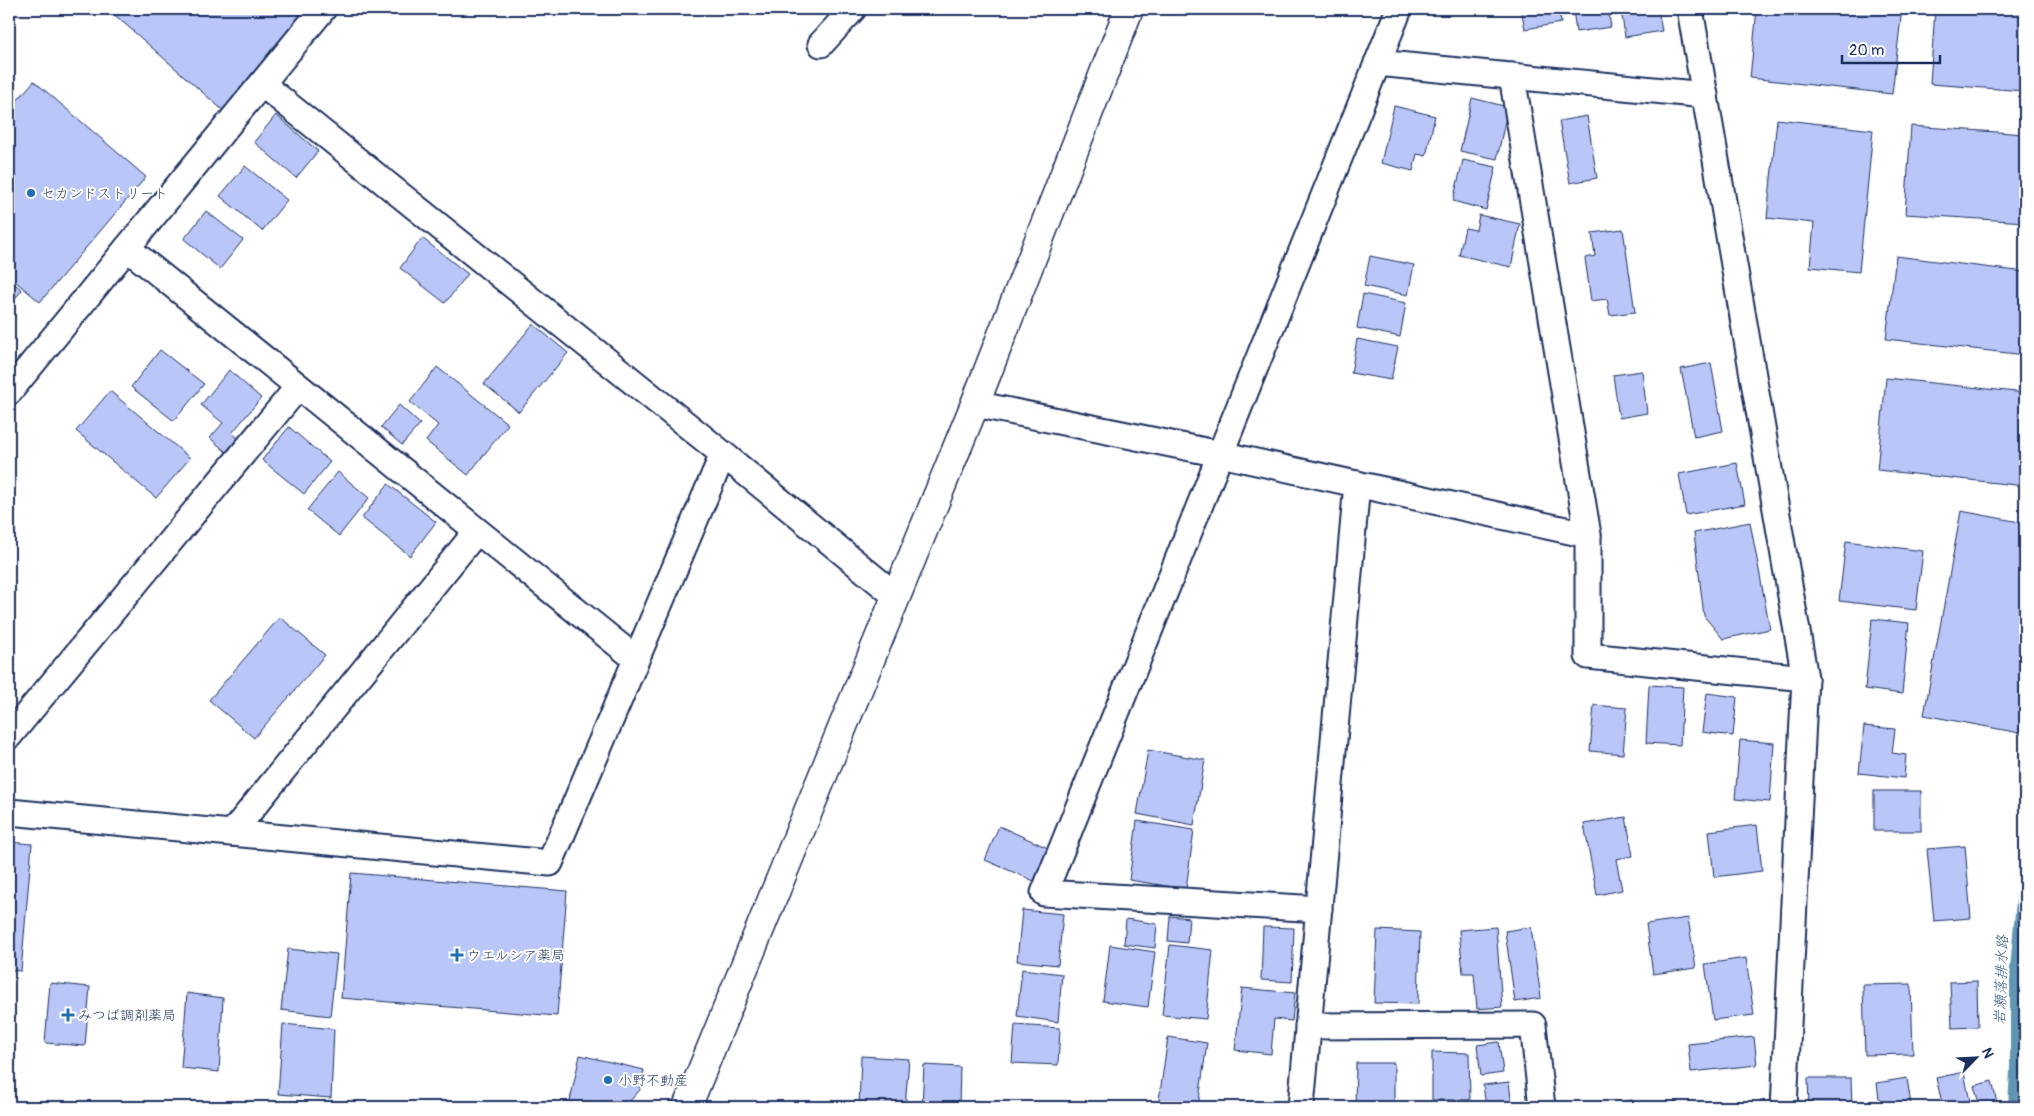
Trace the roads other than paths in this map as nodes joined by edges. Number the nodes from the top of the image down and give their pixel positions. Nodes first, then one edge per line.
1 (323, 9) edge
2 (852, 9) edge
3 (1129, 9) edge
4 (1399, 9) edge
5 (1690, 9) edge
6 (821, 44) dead end
7 (1377, 63) junction
8 (1512, 76) junction
9 (262, 84) junction
10 (1705, 95) junction
11 (127, 248) junction
12 (298, 387) junction
13 (9, 392) edge
14 (975, 404) junction
15 (723, 454) junction
16 (1220, 454) junction
17 (1357, 484) junction
18 (477, 531) junction
19 (1588, 535) junction
20 (896, 596) junction
21 (636, 659) junction
22 (1805, 678) junction
23 (9, 736) edge
24 (9, 812) edge
25 (232, 833) junction
26 (1319, 909) junction
27 (1308, 1026) junction
28 (687, 1107) edge
29 (1301, 1107) edge
30 (1542, 1107) edge
31 (1784, 1107) edge

1 - 9 street
2 - 6 street
3 - 14 street
4 - 7 street
5 - 10 street
7 - 8 street
7 - 16 street
8 - 10 street
8 - 19 street
9 - 11 street
9 - 15 street
10 - 22 street
11 - 12 street
11 - 13 street
12 - 18 street
12 - 23 street
14 - 16 street
14 - 20 street
15 - 20 street
15 - 21 street
16 - 17 street
16 - 26 street
17 - 19 street
17 - 26 street
18 - 21 street
18 - 25 street
19 - 22 street
20 - 28 street
21 - 25 street
22 - 31 street
24 - 25 street
26 - 27 street
27 - 29 street
27 - 30 street

